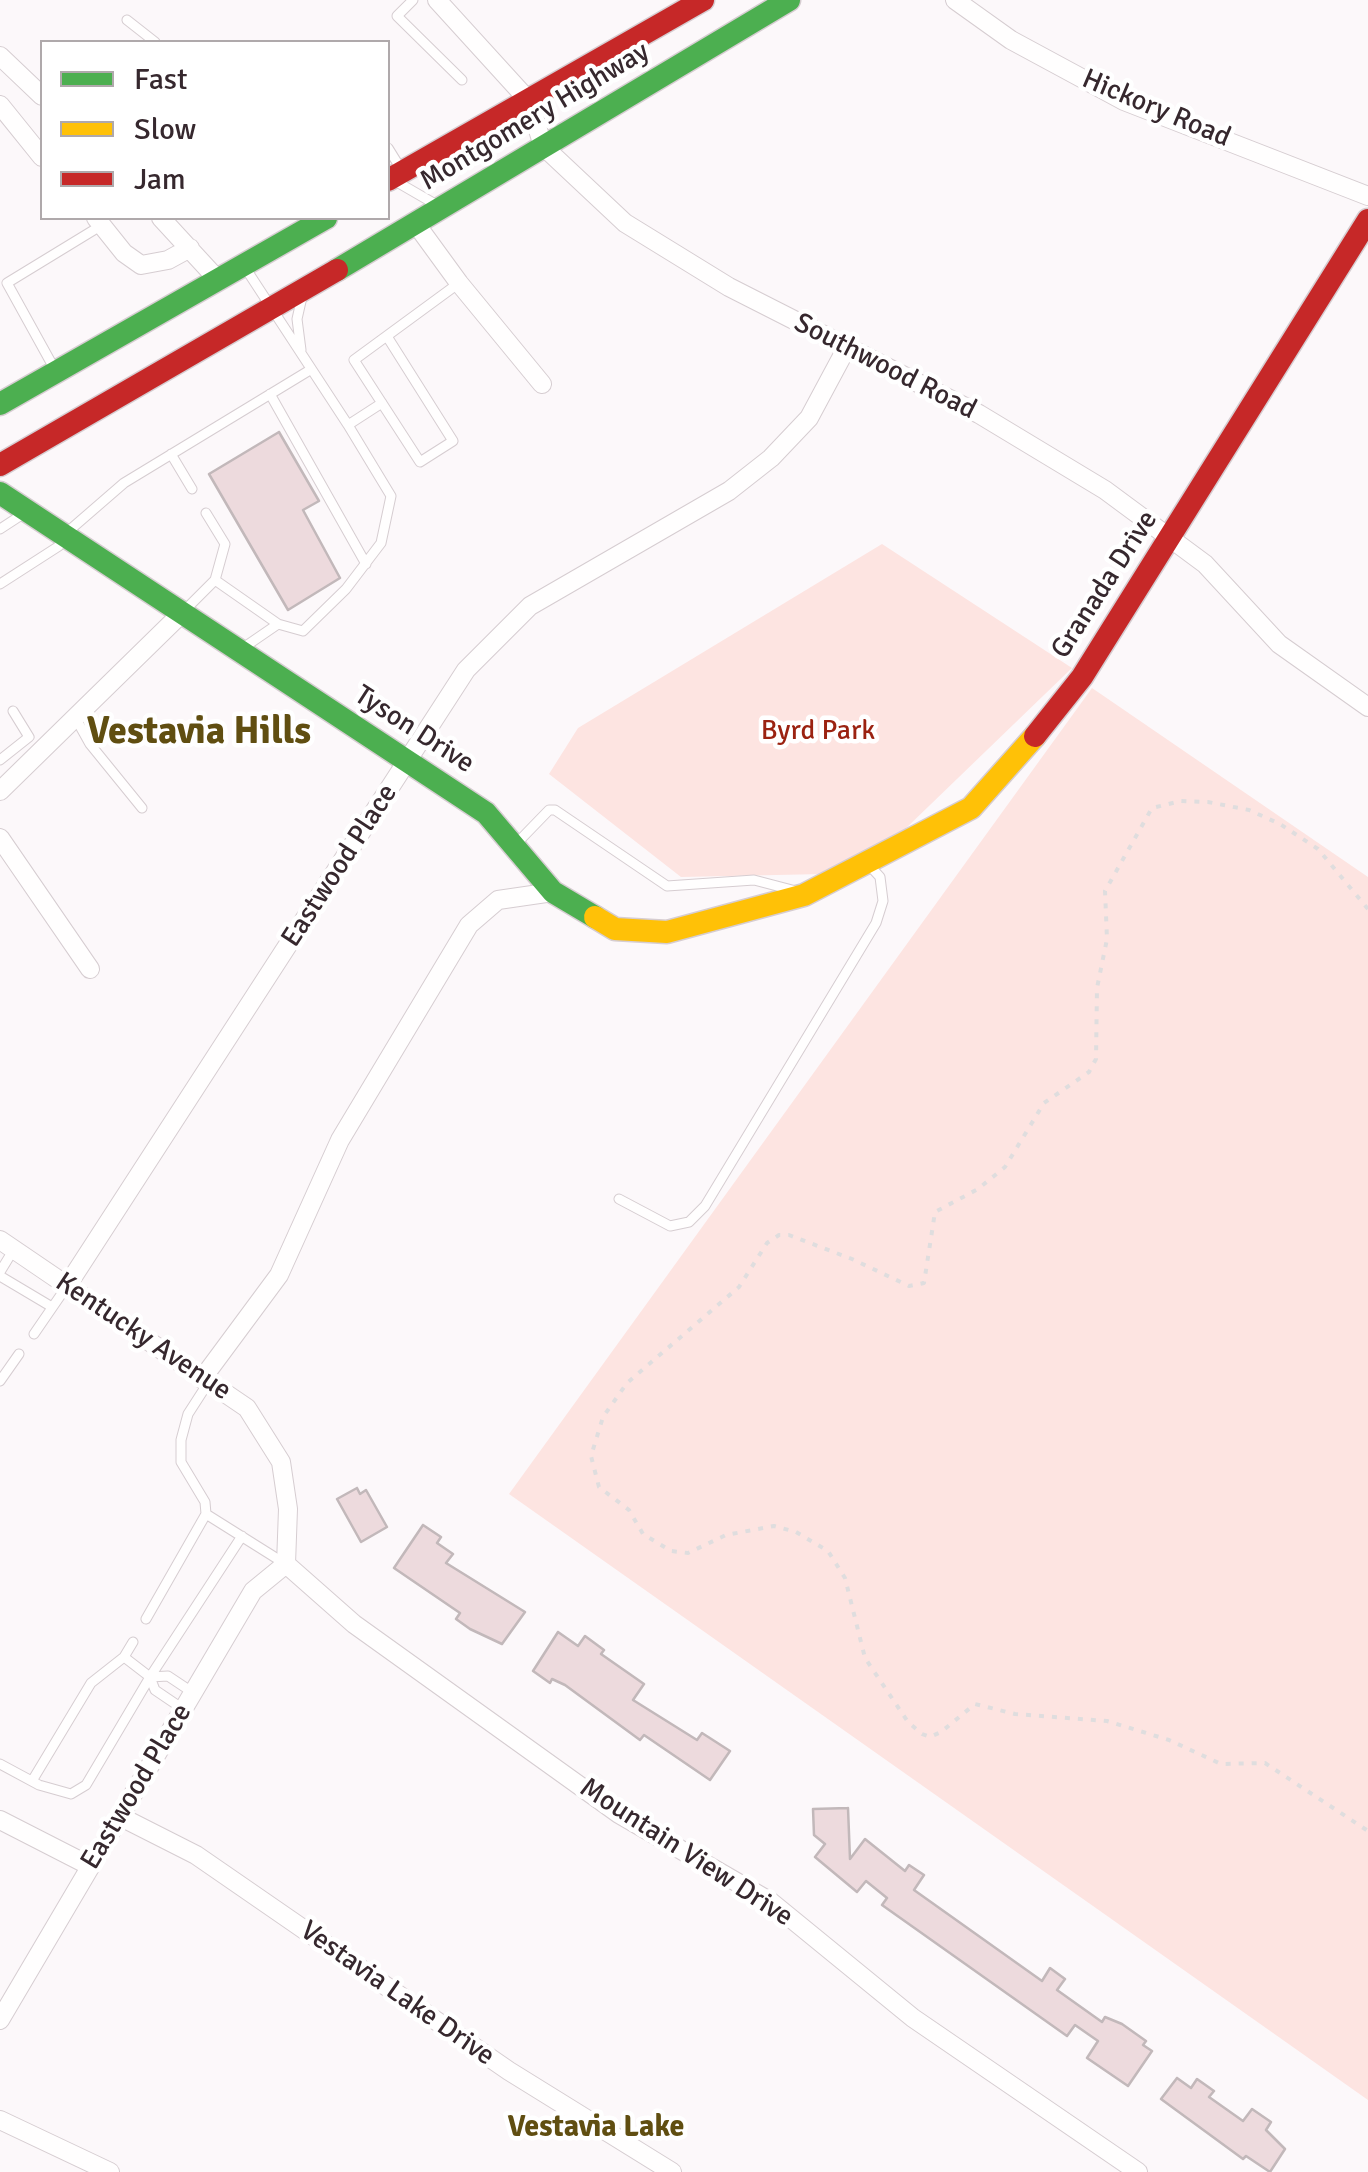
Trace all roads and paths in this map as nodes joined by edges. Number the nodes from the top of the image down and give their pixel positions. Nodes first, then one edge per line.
1 (413, 0) edge
2 (437, 0) edge
3 (702, 0) edge
4 (789, 0) edge
5 (955, 0) edge
6 (127, 20) dead end
7 (153, 40) edge
8 (0, 56) edge
9 (462, 80) dead end
10 (40, 94) edge
11 (529, 101) junction
12 (0, 105) edge
13 (543, 146) junction
14 (40, 155) edge
15 (394, 177) edge
16 (1368, 196) edge
17 (442, 208) junction
18 (163, 220) edge
19 (323, 220) edge
20 (1368, 220) edge
21 (99, 222) edge
22 (416, 224) junction
23 (190, 248) junction
24 (244, 267) junction
25 (219, 281) junction
26 (458, 284) junction
27 (303, 290) junction
28 (271, 308) junction
29 (388, 338) junction
30 (846, 349) junction
31 (302, 358) junction
32 (310, 370) junction
33 (57, 372) junction
34 (542, 384) dead end
35 (270, 394) junction
36 (382, 403) junction
37 (0, 404) edge
38 (348, 425) junction
39 (171, 454) junction
40 (0, 465) edge
41 (192, 488) dead end
42 (0, 493) edge
43 (27, 511) junction
44 (206, 513) dead end
45 (0, 529) edge
46 (64, 535) junction
47 (1170, 538) junction
48 (366, 564) junction
49 (216, 580) junction
50 (0, 584) edge
51 (182, 613) junction
52 (278, 624) junction
53 (239, 651) junction
54 (1368, 707) edge
55 (13, 711) dead end
56 (75, 718) junction
57 (0, 760) edge
58 (408, 762) junction
59 (0, 790) edge
60 (142, 808) dead end
61 (0, 838) edge
62 (514, 846) junction
63 (869, 865) junction
64 (552, 892) junction
65 (804, 895) junction
66 (1368, 908) edge
67 (90, 969) dead end
68 (619, 1199) dead end
69 (7, 1244) edge
70 (0, 1274) edge
71 (67, 1286) junction
72 (52, 1307) junction
73 (34, 1334) dead end
74 (19, 1354) dead end
75 (0, 1380) edge
76 (205, 1381) junction
77 (206, 1514) junction
78 (242, 1536) junction
79 (286, 1564) junction
80 (146, 1619) dead end
81 (133, 1642) dead end
82 (124, 1658) junction
83 (150, 1676) junction
84 (188, 1701) junction
85 (0, 1764) edge
86 (32, 1781) junction
87 (122, 1817) junction
88 (0, 1820) edge
89 (1368, 1831) edge
90 (90, 1866) junction
91 (0, 2020) edge
92 (0, 2120) edge
93 (110, 2172) edge
94 (672, 2172) edge
95 (1138, 2172) edge

1 - 9 lane
2 - 11 street, Southwood Road
3 - 11 street, Montgomery Highway
4 - 13 street, Montgomery Highway
5 - 16 street, Hickory Road
6 - 7 lane
8 - 10 street
11 - 13 street, Southwood Road
11 - 15 street, Montgomery Highway
12 - 14 street
13 - 17 street, Montgomery Highway
13 - 30 street, Southwood Road
15 - 17 lane
17 - 22 street, Montgomery Highway
18 - 23 street
19 - 24 street
20 - 47 street, Granada Drive
21 - 23 street
21 - 33 lane
22 - 26 street
22 - 27 street, Montgomery Highway
23 - 25 street
24 - 25 street
24 - 28 lane
25 - 33 street
26 - 29 lane
26 - 34 street
27 - 28 street, Montgomery Highway
27 - 31 lane
28 - 31 lane
28 - 40 street, Montgomery Highway
29 - 36 lane
29 - 36 lane
30 - 47 street, Southwood Road
30 - 58 street, Eastwood Place
31 - 32 lane
32 - 35 lane
32 - 38 lane
33 - 37 street
35 - 39 lane
35 - 48 lane
36 - 38 lane
38 - 48 lane
39 - 41 lane
39 - 46 lane
42 - 43 street, Tyson Drive
43 - 45 lane
43 - 46 street, Tyson Drive
44 - 49 lane
46 - 50 lane
46 - 51 street, Tyson Drive
47 - 54 street, Southwood Road
47 - 63 street, Granada Drive
48 - 52 lane
49 - 51 lane
49 - 52 lane
51 - 53 street, Tyson Drive
51 - 56 street
52 - 53 lane
53 - 58 street, Tyson Drive
55 - 57 lane
56 - 59 street
56 - 60 lane
58 - 62 street, Tyson Drive
58 - 71 street, Eastwood Place
61 - 67 street
62 - 64 street, Tyson Drive
62 - 65 lane
63 - 65 street, Granada Drive
63 - 68 lane
64 - 65 street, Tyson Drive
64 - 76 street
66 - 89 path
69 - 70 lane
69 - 71 street, Kentucky Avenue
70 - 72 lane
71 - 72 lane
71 - 76 street, Kentucky Avenue
72 - 73 lane
74 - 75 lane
76 - 77 lane
76 - 79 street, Kentucky Avenue
77 - 78 lane
77 - 80 lane
78 - 79 lane
78 - 83 lane
79 - 84 street, Eastwood Place
79 - 95 street, Mountain View Drive
81 - 82 lane
82 - 83 lane
82 - 86 lane
83 - 84 lane
83 - 84 lane
83 - 86 lane
84 - 87 street, Eastwood Place
85 - 86 lane
87 - 90 street, Eastwood Place
87 - 94 street, Vestavia Lake Drive
88 - 90 street
90 - 91 street, Eastwood Place
92 - 93 street

